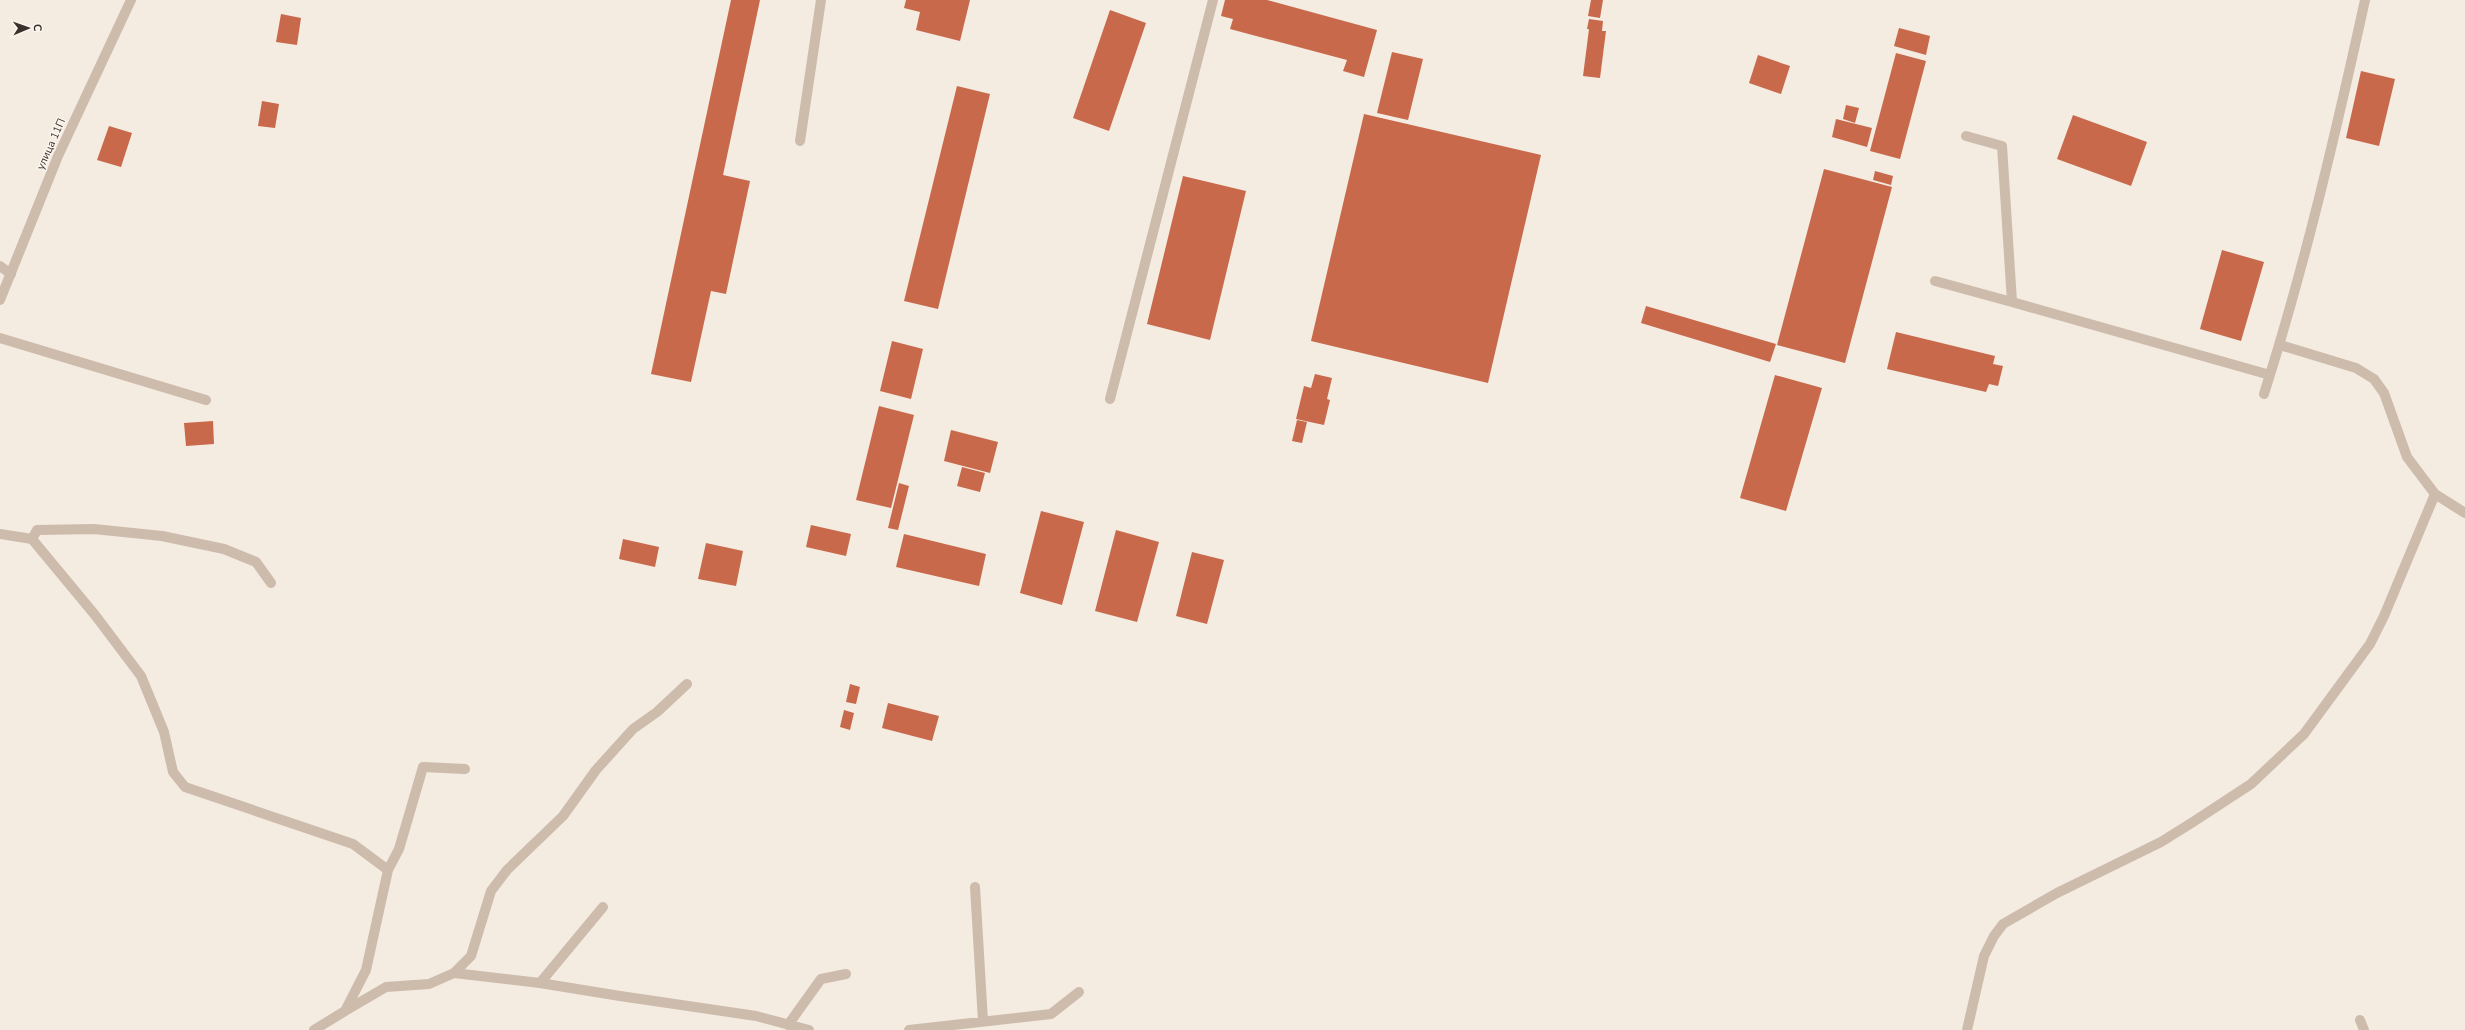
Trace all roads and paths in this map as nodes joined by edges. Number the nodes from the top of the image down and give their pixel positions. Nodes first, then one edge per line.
1 (131, 0) edge
2 (821, 0) edge
3 (1213, 0) edge
4 (2365, 0) edge
5 (1966, 136) dead end
6 (800, 141) dead end
7 (0, 266) edge
8 (11, 274) junction
9 (1935, 281) dead end
10 (0, 300) edge
11 (2012, 302) junction
12 (0, 338) edge
13 (2280, 345) junction
14 (2270, 374) junction
15 (2264, 394) dead end
16 (1110, 399) dead end
17 (206, 400) dead end
18 (2435, 494) junction
19 (2465, 513) edge
20 (0, 534) edge
21 (32, 539) junction
22 (271, 583) dead end
23 (688, 684) dead end
24 (465, 769) dead end
25 (388, 870) junction
26 (975, 887) dead end
27 (604, 906) dead end
28 (454, 973) junction
29 (846, 974) dead end
30 (540, 982) junction
31 (1079, 992) dead end
32 (345, 1011) junction
33 (2360, 1020) dead end
34 (983, 1021) junction
35 (788, 1025) junction
36 (314, 1030) edge
37 (809, 1030) edge
38 (909, 1030) edge
39 (1967, 1030) edge
40 (2364, 1030) edge

1 - 8 street, улица 11П
2 - 6 street
3 - 16 street
4 - 13 street
5 - 11 street
7 - 8 street
8 - 10 street, улица 11П
9 - 11 street
11 - 14 street
12 - 17 street
13 - 14 street
13 - 18 street
14 - 15 street
18 - 19 street
18 - 39 street
20 - 21 street
21 - 22 street
21 - 25 street
23 - 28 street
24 - 25 street
25 - 32 street
26 - 34 street
27 - 30 street
28 - 30 street
28 - 32 street
29 - 35 street
30 - 35 street
31 - 34 street
32 - 36 street
33 - 40 street
34 - 38 street
35 - 37 street

